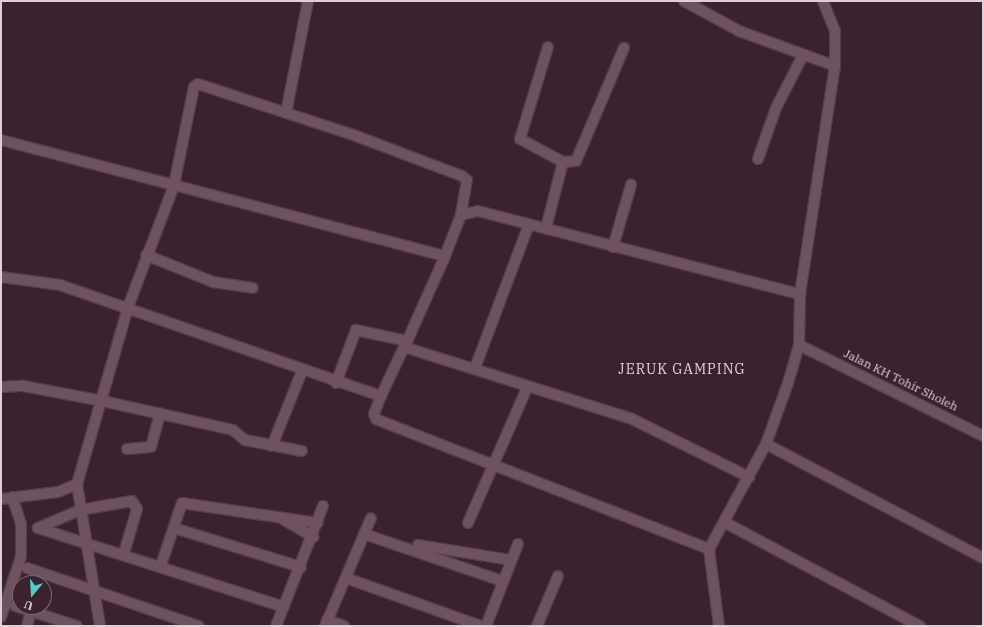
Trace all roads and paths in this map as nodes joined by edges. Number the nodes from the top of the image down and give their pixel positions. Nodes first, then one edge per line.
1 (308, 1) edge
2 (684, 1) edge
3 (823, 1) edge
4 (548, 47) dead end
5 (624, 48) dead end
6 (803, 55) junction
7 (835, 66) junction
8 (286, 113) junction
9 (1, 140) edge
10 (758, 159) dead end
11 (563, 162) junction
12 (174, 185) junction
13 (631, 185) dead end
14 (461, 214) junction
15 (529, 224) junction
16 (546, 228) junction
17 (612, 247) junction
18 (146, 255) junction
19 (445, 256) junction
20 (1, 277) edge
21 (253, 288) dead end
22 (800, 294) junction
23 (128, 307) junction
24 (405, 344) junction
25 (803, 346) junction
26 (476, 368) junction
27 (302, 371) junction
28 (336, 383) junction
29 (1, 387) edge
30 (527, 388) junction
31 (381, 396) junction
32 (98, 400) junction
33 (160, 413) junction
34 (983, 436) edge
35 (272, 446) junction
36 (770, 446) junction
37 (127, 449) dead end
38 (302, 451) dead end
39 (493, 466) junction
40 (749, 477) junction
41 (77, 484) junction
42 (6, 498) edge
43 (323, 506) dead end
44 (80, 510) junction
45 (280, 517) junction
46 (371, 518) dead end
47 (318, 523) junction
48 (468, 523) dead end
49 (727, 524) junction
50 (174, 528) junction
51 (364, 534) junction
52 (313, 537) junction
53 (396, 542) junction
54 (85, 544) junction
55 (518, 544) dead end
56 (124, 553) junction
57 (710, 558) junction
58 (983, 558) edge
59 (511, 560) junction
60 (161, 565) junction
61 (301, 567) junction
62 (27, 568) dead end
63 (558, 576) dead end
64 (346, 578) junction
65 (502, 581) junction
66 (93, 590) junction
67 (284, 607) junction
68 (30, 615) edge
69 (43, 615) edge
70 (1, 617) edge
71 (326, 623) edge
72 (26, 626) edge
73 (77, 626) edge
74 (100, 626) edge
75 (198, 626) edge
76 (276, 626) edge
77 (344, 626) edge
78 (481, 626) edge
79 (486, 626) edge
80 (538, 626) edge
81 (719, 626) edge
82 (920, 626) edge

1 - 8 street
2 - 6 street
3 - 7 street
4 - 11 street
5 - 11 street
6 - 7 street
6 - 10 street
7 - 22 street
8 - 12 street
8 - 14 street
9 - 12 street
11 - 16 street
12 - 18 street
12 - 19 street
13 - 17 street
14 - 15 street
14 - 19 street
15 - 16 street
15 - 26 street
16 - 17 street
17 - 22 street
18 - 21 street
18 - 23 street
19 - 24 street
20 - 23 street
22 - 25 street
23 - 27 street
23 - 32 street
24 - 26 street
24 - 28 street
24 - 31 street
25 - 34 street, Jalan KH Tohir Sholeh
25 - 36 street
26 - 30 street
27 - 28 street
27 - 35 street
28 - 31 street
29 - 32 street
30 - 39 street
30 - 40 street
31 - 39 street
32 - 33 street
32 - 41 street
33 - 35 street
33 - 37 street
35 - 38 street
36 - 40 street
36 - 58 street
39 - 48 street
39 - 57 street
40 - 49 street
41 - 42 street
41 - 44 street
42 - 70 street
43 - 47 street
44 - 54 street
44 - 54 street
44 - 56 street
45 - 47 street
45 - 50 street
45 - 52 street
46 - 51 street
47 - 52 street
49 - 57 street
49 - 82 street
50 - 60 street
50 - 61 street
51 - 53 street
51 - 64 street
52 - 61 street
53 - 59 street
53 - 65 street
54 - 56 street
54 - 66 street
55 - 59 street
56 - 60 street
57 - 81 street
59 - 65 street
60 - 67 street
61 - 67 street
62 - 66 street
63 - 80 street
64 - 71 street
64 - 78 street
65 - 79 street
66 - 74 street
66 - 75 street
67 - 76 street
68 - 72 street
69 - 73 street
71 - 77 street

